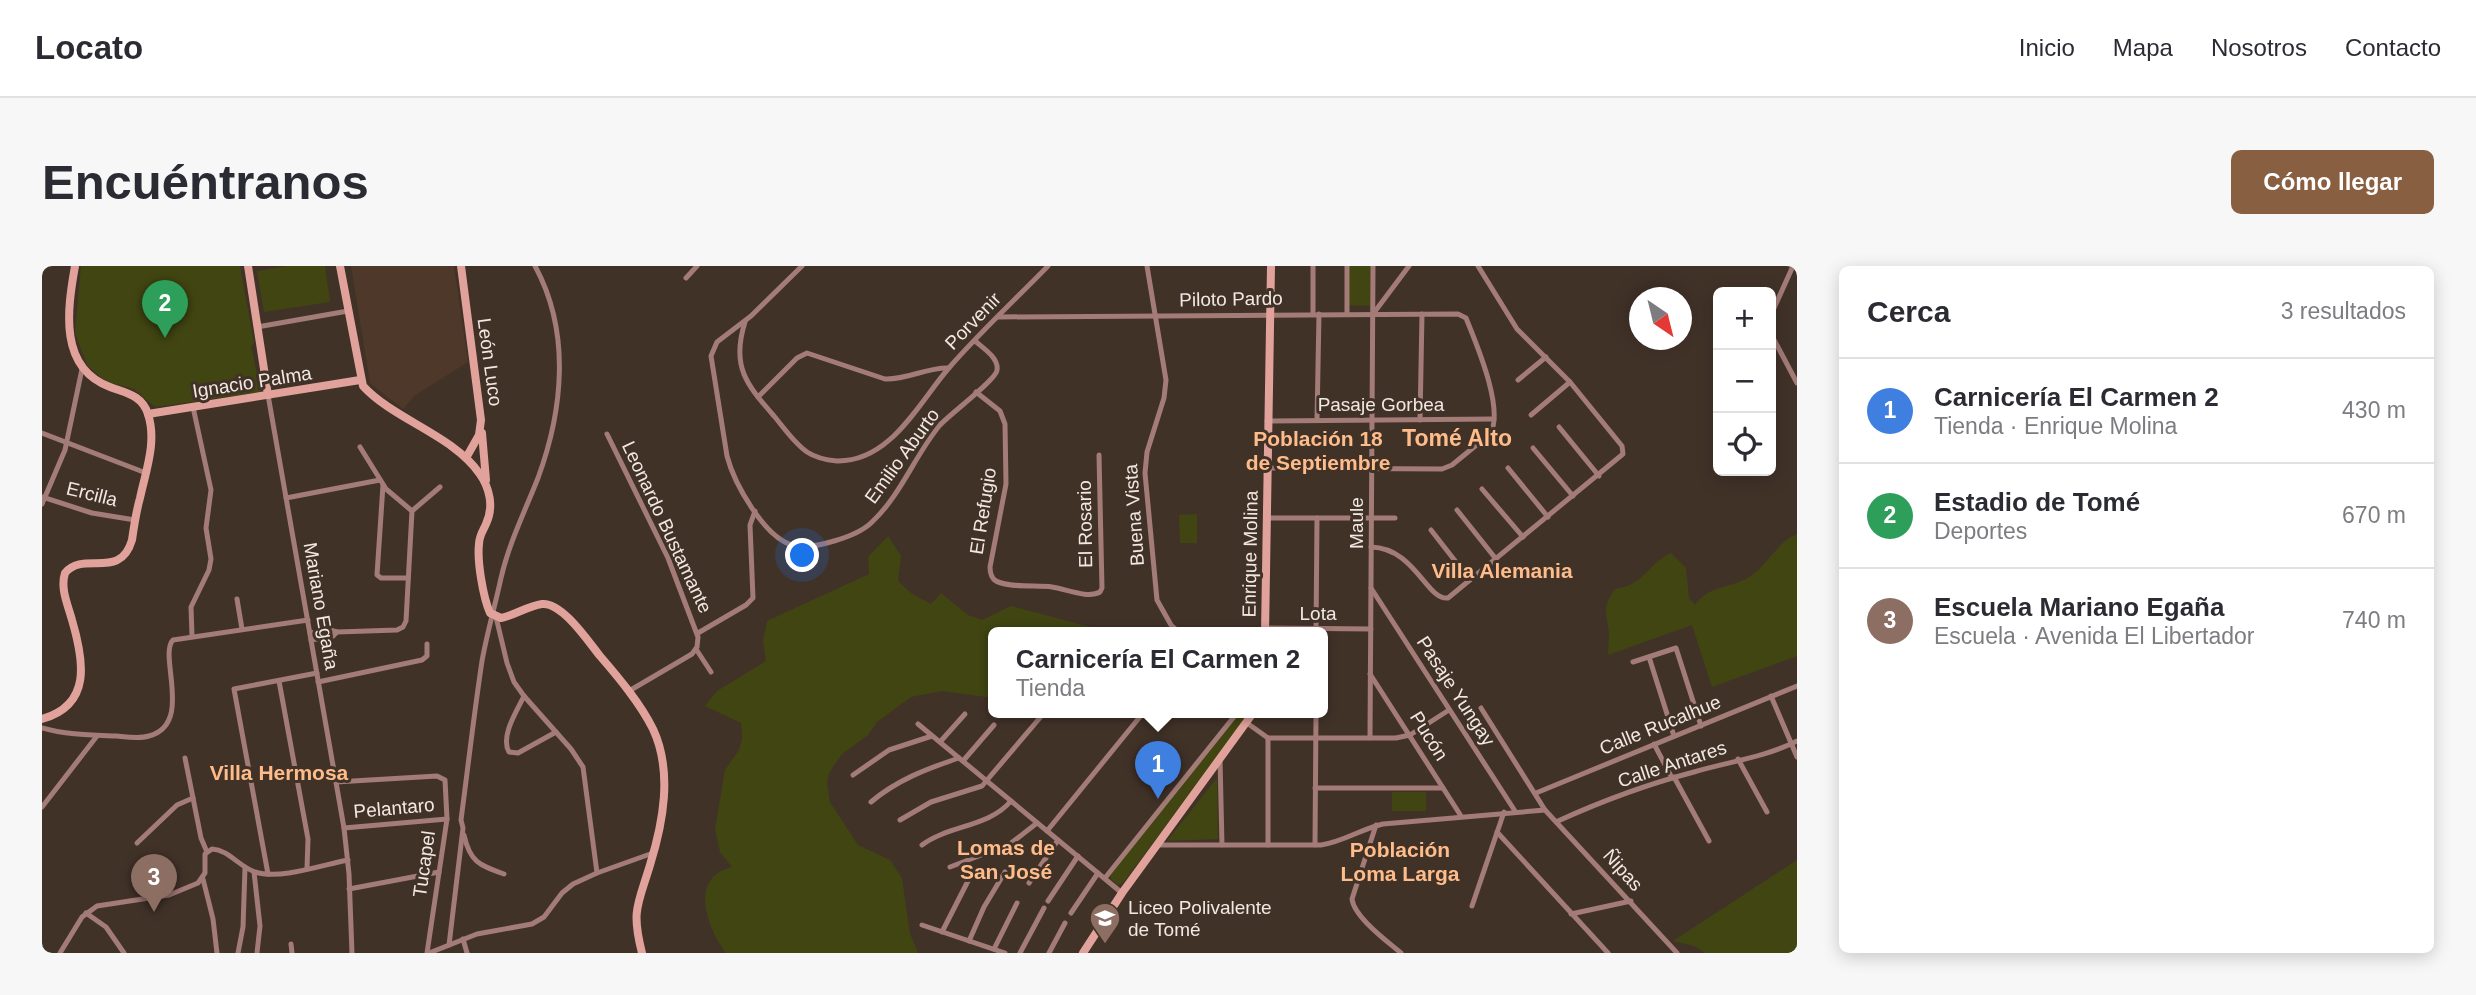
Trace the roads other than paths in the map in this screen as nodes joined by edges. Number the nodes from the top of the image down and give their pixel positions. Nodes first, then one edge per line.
1 (75, 266) edge
2 (248, 266) edge
3 (340, 266) edge
4 (461, 266) edge
5 (535, 266) edge
6 (697, 266) edge
7 (802, 266) edge
8 (1048, 266) edge
9 (1147, 266) edge
10 (1271, 266) edge
11 (1313, 266) edge
12 (1347, 266) edge
13 (1373, 266) edge
14 (1409, 266) edge
15 (1478, 266) edge
16 (1793, 266) edge
17 (686, 278) dead end
18 (1776, 304) edge
19 (348, 311) junction
20 (1269, 314) junction
21 (1316, 314) junction
22 (1347, 314) junction
23 (1373, 314) junction
24 (1422, 314) junction
25 (1156, 316) junction
26 (998, 317) junction
27 (744, 321) junction
28 (257, 327) junction
29 (975, 341) junction
30 (1776, 343) edge
31 (1546, 357) junction
32 (949, 368) junction
33 (82, 369) junction
34 (360, 380) junction
35 (1518, 380) dead end
36 (1570, 382) junction
37 (1797, 383) edge
38 (976, 392) junction
39 (268, 395) junction
40 (758, 397) junction
41 (193, 407) junction
42 (148, 414) junction
43 (1531, 415) dead end
44 (1494, 419) junction
45 (1317, 420) junction
46 (1372, 420) junction
47 (1420, 420) junction
48 (1267, 421) junction
49 (1559, 426) dead end
50 (481, 428) junction
51 (42, 433) edge
52 (607, 434) dead end
53 (67, 442) junction
54 (360, 447) dead end
55 (1534, 447) dead end
56 (1100, 455) dead end
57 (466, 458) junction
58 (1267, 468) junction
59 (1372, 468) junction
60 (1508, 468) dead end
61 (146, 472) junction
62 (1599, 475) junction
63 (381, 482) junction
64 (487, 486) junction
65 (440, 487) dead end
66 (1482, 489) dead end
67 (1573, 496) junction
68 (286, 498) junction
69 (43, 500) edge
70 (1457, 510) dead end
71 (412, 511) junction
72 (755, 511) junction
73 (1266, 517) junction
74 (1548, 517) junction
75 (1317, 518) junction
76 (1371, 518) junction
77 (1395, 518) dead end
78 (135, 520) junction
79 (1431, 530) dead end
80 (1522, 537) junction
81 (1371, 547) junction
82 (1496, 558) junction
83 (408, 578) junction
84 (1471, 580) junction
85 (1371, 588) junction
86 (1100, 592) joint
87 (237, 598) dead end
88 (494, 616) junction
89 (307, 620) junction
90 (1173, 627) edge
91 (1265, 627) edge
92 (1316, 627) edge
93 (242, 629) junction
94 (1371, 629) junction
95 (1328, 631) edge
96 (698, 633) junction
97 (192, 636) junction
98 (310, 636) junction
99 (427, 643) dead end
100 (696, 649) junction
101 (1649, 657) junction
102 (1633, 662) dead end
103 (711, 671) dead end
104 (317, 673) junction
105 (1370, 674) junction
106 (279, 681) junction
107 (318, 682) junction
108 (1797, 686) edge
109 (628, 692) junction
110 (524, 696) junction
111 (1771, 696) junction
112 (1449, 709) junction
113 (1481, 709) dead end
114 (965, 714) dead end
115 (1040, 718) edge
116 (1139, 718) edge
117 (1233, 718) edge
118 (1250, 718) edge
119 (1316, 718) edge
120 (42, 719) edge
121 (1247, 723) junction
122 (918, 724) dead end
123 (994, 725) dead end
124 (1701, 726) junction
125 (42, 728) edge
126 (556, 732) junction
127 (1410, 735) junction
128 (97, 736) junction
129 (932, 736) junction
130 (1674, 736) junction
131 (1268, 738) junction
132 (1316, 738) junction
133 (1370, 738) junction
134 (940, 742) junction
135 (1794, 743) edge
136 (1654, 744) junction
137 (1797, 757) edge
138 (185, 758) dead end
139 (1220, 759) junction
140 (1738, 759) junction
141 (961, 760) junction
142 (853, 775) dead end
143 (1673, 778) junction
144 (988, 781) junction
145 (336, 782) junction
146 (1315, 788) junction
147 (1443, 788) junction
148 (1536, 793) junction
149 (193, 798) junction
150 (1011, 801) junction
151 (871, 802) dead end
152 (42, 807) edge
153 (1545, 810) junction
154 (1515, 811) junction
155 (1504, 812) junction
156 (1767, 812) dead end
157 (1461, 816) junction
158 (447, 819) junction
159 (900, 820) dead end
160 (1558, 821) junction
161 (1037, 823) junction
162 (1376, 825) junction
163 (344, 828) junction
164 (463, 828) junction
165 (1047, 831) junction
166 (1497, 832) junction
167 (1058, 840) junction
168 (1709, 841) dead end
169 (137, 843) dead end
170 (922, 845) dead end
171 (1158, 845) junction
172 (1222, 845) junction
173 (1268, 845) junction
174 (1315, 845) junction
175 (206, 852) junction
176 (653, 853) junction
177 (1078, 856) junction
178 (348, 860) junction
179 (245, 867) junction
180 (950, 867) dead end
181 (307, 868) junction
182 (254, 872) junction
183 (439, 872) junction
184 (1005, 872) dead end
185 (597, 873) junction
186 (1098, 873) junction
187 (268, 874) junction
188 (504, 874) dead end
189 (970, 877) dead end
190 (1105, 878) junction
191 (203, 879) junction
192 (1029, 883) dead end
193 (349, 889) junction
194 (1122, 893) junction
195 (1048, 901) dead end
196 (1631, 901) junction
197 (1017, 903) dead end
198 (1472, 906) dead end
199 (1044, 908) dead end
200 (86, 913) junction
201 (1071, 913) dead end
202 (1571, 914) junction
203 (1065, 923) dead end
204 (922, 925) dead end
205 (942, 932) junction
206 (463, 939) junction
207 (969, 941) junction
208 (291, 944) dead end
209 (449, 945) junction
210 (994, 949) junction
211 (439, 951) edge
212 (60, 953) edge
213 (124, 953) edge
214 (217, 953) edge
215 (238, 953) edge
216 (257, 953) edge
217 (292, 953) edge
218 (352, 953) edge
219 (428, 953) edge
220 (467, 953) edge
221 (642, 953) edge
222 (1005, 953) edge
223 (1020, 953) edge
224 (1049, 953) edge
225 (1083, 953) edge
226 (1401, 953) edge
227 (1608, 953) edge
228 (1677, 953) edge

1 - 33 main road
2 - 28 main road, Mariano Egaña
3 - 19 main road
4 - 50 main road, León Luco
5 - 88 street
6 - 17 street
7 - 27 street, Emilio Aburto
8 - 26 street, Porvenir
9 - 25 street, Buena Vista
10 - 20 main road, Enrique Molina
11 - 21 street
12 - 22 street
13 - 23 street, Maule
14 - 23 street
15 - 31 street
16 - 18 street
19 - 28 street
19 - 34 main road
20 - 21 street, Piloto Pardo
20 - 25 street, Piloto Pardo
20 - 48 main road, Enrique Molina
21 - 22 street, Piloto Pardo
21 - 45 street
22 - 23 street, Piloto Pardo
23 - 24 street, Piloto Pardo
23 - 46 street, Maule
24 - 44 street, Piloto Pardo
24 - 47 street
25 - 26 street, Piloto Pardo
25 - 90 street, Buena Vista
26 - 29 street, Porvenir
27 - 40 street, Porvenir
27 - 72 street, Emilio Aburto
28 - 39 main road, Mariano Egaña
29 - 32 street, Porvenir
29 - 38 street, Emilio Aburto
30 - 37 street
31 - 35 street
31 - 36 street
32 - 40 street
32 - 40 street, Porvenir
33 - 42 main road
33 - 53 street
34 - 39 main road, Ignacio Palma
34 - 57 main road
36 - 43 street
36 - 62 street
38 - 72 street, Emilio Aburto
38 - 86 street, El Refugio
39 - 41 main road, Ignacio Palma
39 - 68 street, Mariano Egaña
41 - 42 main road, Ignacio Palma
41 - 97 street
42 - 61 main road
44 - 47 street, Pasaje Gorbea
44 - 59 street
45 - 46 street, Pasaje Gorbea
45 - 48 street, Pasaje Gorbea
46 - 47 street, Pasaje Gorbea
46 - 59 street, Maule
48 - 58 main road, Enrique Molina
49 - 62 street
50 - 57 main road, León Luco
50 - 64 main road
51 - 53 street
52 - 96 street, Leonardo Bustamante
53 - 61 street
53 - 69 street
54 - 63 street
55 - 67 street
56 - 86 street, El Rosario
57 - 64 main road
58 - 59 street
58 - 73 main road, Enrique Molina
59 - 76 street, Maule
60 - 74 street
61 - 78 main road
62 - 67 street
63 - 68 street
63 - 71 street
63 - 83 street
64 - 88 main road
65 - 71 street
66 - 80 street
67 - 74 street
68 - 89 street, Mariano Egaña
69 - 78 street, Ercilla
70 - 82 street
71 - 83 street
72 - 96 street
73 - 75 street
73 - 91 main road, Enrique Molina
74 - 80 street
75 - 76 street
75 - 92 street
76 - 77 street
76 - 81 street, Maule
78 - 120 main road
79 - 84 street
80 - 82 street
81 - 84 street
81 - 85 street, Maule
82 - 84 street
83 - 98 street
85 - 94 street, Maule
85 - 112 street, Pasaje Yungay
87 - 93 street
88 - 109 main road
88 - 110 street
88 - 164 street, Tucapel
89 - 93 street
89 - 98 street, Mariano Egaña
93 - 97 street
94 - 95 street, Lota
94 - 105 street, Maule
96 - 100 street
97 - 128 street
98 - 104 street, Mariano Egaña
99 - 107 street
100 - 103 street
100 - 109 street
101 - 102 street
101 - 124 street
101 - 130 street
104 - 106 street
104 - 107 street, Mariano Egaña
105 - 127 street, Pucón
105 - 133 street, Maule
106 - 181 street
106 - 187 street
107 - 145 street, Mariano Egaña
108 - 111 street, Calle Rucalhue
109 - 176 main road
110 - 126 street
110 - 126 street
111 - 124 street, Calle Rucalhue
111 - 135 street
112 - 127 street
112 - 154 street, Pasaje Yungay
113 - 148 street
114 - 134 street
115 - 144 street
116 - 165 street
117 - 190 street
118 - 121 main road
119 - 132 street
121 - 131 street
121 - 139 main road
122 - 129 street
123 - 141 street
124 - 130 street, Calle Rucalhue
125 - 128 street
126 - 185 street
127 - 133 street
127 - 147 street, Pucón
128 - 152 street
129 - 134 street
129 - 142 street
130 - 136 street, Calle Rucalhue
131 - 132 street
131 - 173 street
132 - 133 street
132 - 146 street
134 - 141 street
135 - 137 street
135 - 140 street, Calle Antares
136 - 143 street
136 - 148 street, Calle Rucalhue
138 - 149 street
139 - 171 main road
139 - 172 street
140 - 143 street, Calle Antares
140 - 156 street
141 - 144 street
141 - 151 street
143 - 160 street, Calle Antares
143 - 168 street
144 - 150 street
144 - 159 street
145 - 158 street, Tucapel
145 - 163 street, Mariano Egaña
146 - 147 street
146 - 174 street
147 - 157 street, Pucón
148 - 153 street
149 - 169 street
149 - 175 street
150 - 161 street
150 - 170 street
153 - 154 street
153 - 160 street, Ñipas
154 - 155 street
155 - 157 street
155 - 166 street
157 - 162 street
158 - 163 street, Pelantaro
158 - 183 street, Tucapel
160 - 196 street, Ñipas
161 - 165 street
161 - 180 street
162 - 174 street
162 - 226 street
163 - 178 street, Mariano Egaña
164 - 188 street
164 - 209 street, Tucapel
165 - 167 street
166 - 198 street
166 - 202 street
167 - 177 street
167 - 192 street
171 - 172 street
171 - 194 main road
172 - 173 street
173 - 174 street
175 - 179 street
175 - 191 street
176 - 185 street
176 - 221 main road
177 - 186 street
177 - 195 street
178 - 181 street
178 - 193 street, Mariano Egaña
179 - 182 street
179 - 215 street
181 - 187 street
182 - 187 street
182 - 216 street
183 - 193 street
183 - 219 street, Tucapel
184 - 207 street
185 - 206 street
186 - 190 street
186 - 201 street
189 - 205 street
190 - 194 street
191 - 200 street
191 - 214 street
193 - 218 street, Mariano Egaña
194 - 225 main road
196 - 202 street
196 - 228 street, Ñipas
197 - 210 street
199 - 223 street
200 - 212 street
200 - 213 street
202 - 227 street
203 - 224 street
204 - 205 street
205 - 207 street
206 - 209 street
206 - 220 street
207 - 210 street
208 - 217 street
209 - 211 street
210 - 222 street
211 - 219 street

